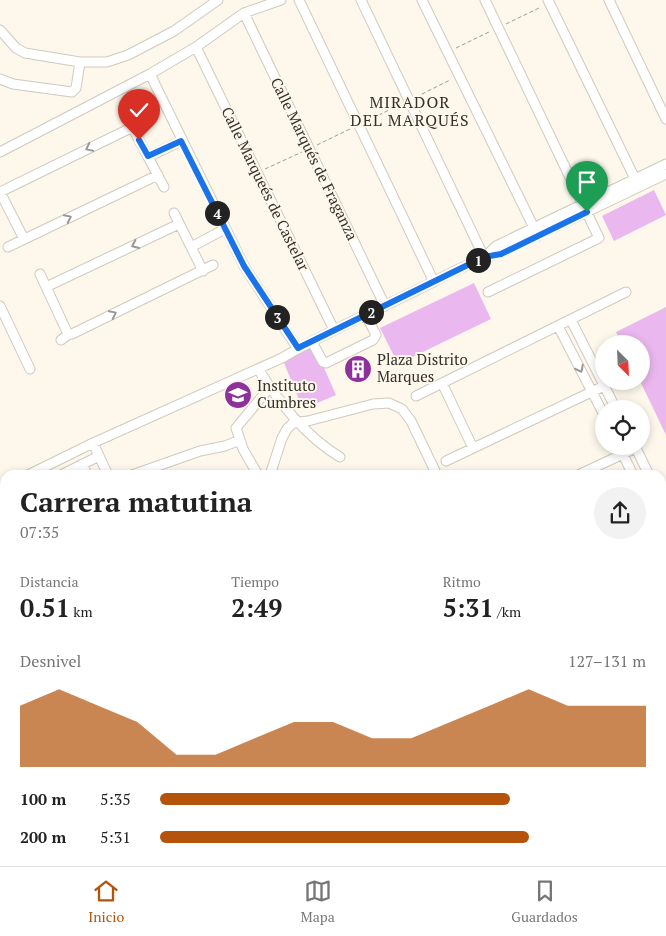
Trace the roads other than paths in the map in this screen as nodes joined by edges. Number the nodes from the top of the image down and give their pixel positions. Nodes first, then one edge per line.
1 (218, 0) edge
2 (281, 0) edge
3 (299, 0) edge
4 (361, 0) edge
5 (422, 0) edge
6 (485, 0) edge
7 (548, 0) edge
8 (609, 0) edge
9 (244, 13) junction
10 (0, 30) edge
11 (196, 47) junction
12 (80, 62) junction
13 (150, 74) junction
14 (0, 79) edge
15 (666, 119) edge
16 (143, 122) dead end
17 (132, 127) junction
18 (181, 141) junction
19 (0, 152) edge
20 (148, 156) junction
21 (666, 164) edge
22 (666, 174) edge
23 (158, 175) junction
24 (637, 183) junction
25 (164, 186) dead end
26 (0, 192) edge
27 (585, 208) junction
28 (174, 213) dead end
29 (179, 224) junction
30 (225, 229) junction
31 (536, 232) junction
32 (24, 239) junction
33 (8, 247) dead end
34 (191, 247) junction
35 (484, 257) junction
36 (213, 266) dead end
37 (202, 271) junction
38 (40, 274) dead end
39 (434, 282) junction
40 (46, 287) junction
41 (488, 292) dead end
42 (626, 292) dead end
43 (0, 306) edge
44 (385, 306) junction
45 (366, 315) junction
46 (572, 320) junction
47 (558, 326) junction
48 (334, 330) junction
49 (69, 334) junction
50 (61, 340) dead end
51 (312, 342) junction
52 (298, 348) junction
53 (595, 367) edge
54 (30, 369) dead end
55 (258, 369) junction
56 (442, 383) junction
57 (270, 387) junction
58 (596, 390) edge
59 (592, 392) junction
60 (416, 396) dead end
61 (596, 400) edge
62 (297, 422) junction
63 (240, 440) junction
64 (93, 443) junction
65 (473, 448) junction
66 (612, 455) edge
67 (623, 455) edge
68 (639, 455) edge
69 (100, 456) junction
70 (340, 457) dead end
71 (446, 461) dead end
72 (82, 464) junction
73 (38, 470) edge
74 (71, 470) edge
75 (85, 470) edge
76 (106, 470) edge
77 (146, 470) edge
78 (255, 470) edge
79 (272, 470) edge
80 (435, 470) edge
81 (587, 470) edge
82 (631, 470) edge
83 (646, 470) edge

1 - 12 street
2 - 9 street
3 - 39 street
4 - 35 street
5 - 31 street
6 - 27 street
7 - 24 street
8 - 15 street
9 - 11 street
9 - 44 street, Calle Marqués de Fraganza
10 - 12 street
11 - 13 street
11 - 48 street, Calle Marqueés de Castelar
12 - 14 street
13 - 18 street
13 - 19 street
16 - 17 street
17 - 20 street
17 -> 26 street
18 - 20 street
18 - 30 street
20 - 23 street
21 - 24 street
22 - 24 street
23 - 25 street
32 -> 23 street
24 - 27 street
26 - 32 street
27 - 31 street
27 - 41 street
28 - 29 street
29 - 34 street
29 -> 40 street
30 - 34 street
30 - 52 street
31 - 35 street
32 - 33 street
34 - 37 street
35 - 39 street
36 - 37 street
49 -> 37 street
38 - 40 street
39 - 44 street
40 - 49 street
42 - 46 street
43 - 54 street
44 - 45 street
45 - 48 street
45 - 51 street
46 - 47 street
46 - 53 street
47 - 56 street
47 -> 59 street
48 - 51 street
49 - 50 street
51 - 52 street
52 - 55 street
55 - 57 street
55 - 64 street
56 - 60 street
56 - 65 street
57 - 62 street
57 - 63 street
58 - 59 street
59 - 61 street
59 - 65 street
62 - 70 street
62 - 79 street
62 - 80 street
63 - 77 street
63 - 78 street
64 - 69 street
64 - 73 street
65 - 71 street
66 - 81 street
67 - 82 street
68 - 83 street
69 - 72 street
69 - 76 street
72 - 74 street
72 - 75 street

